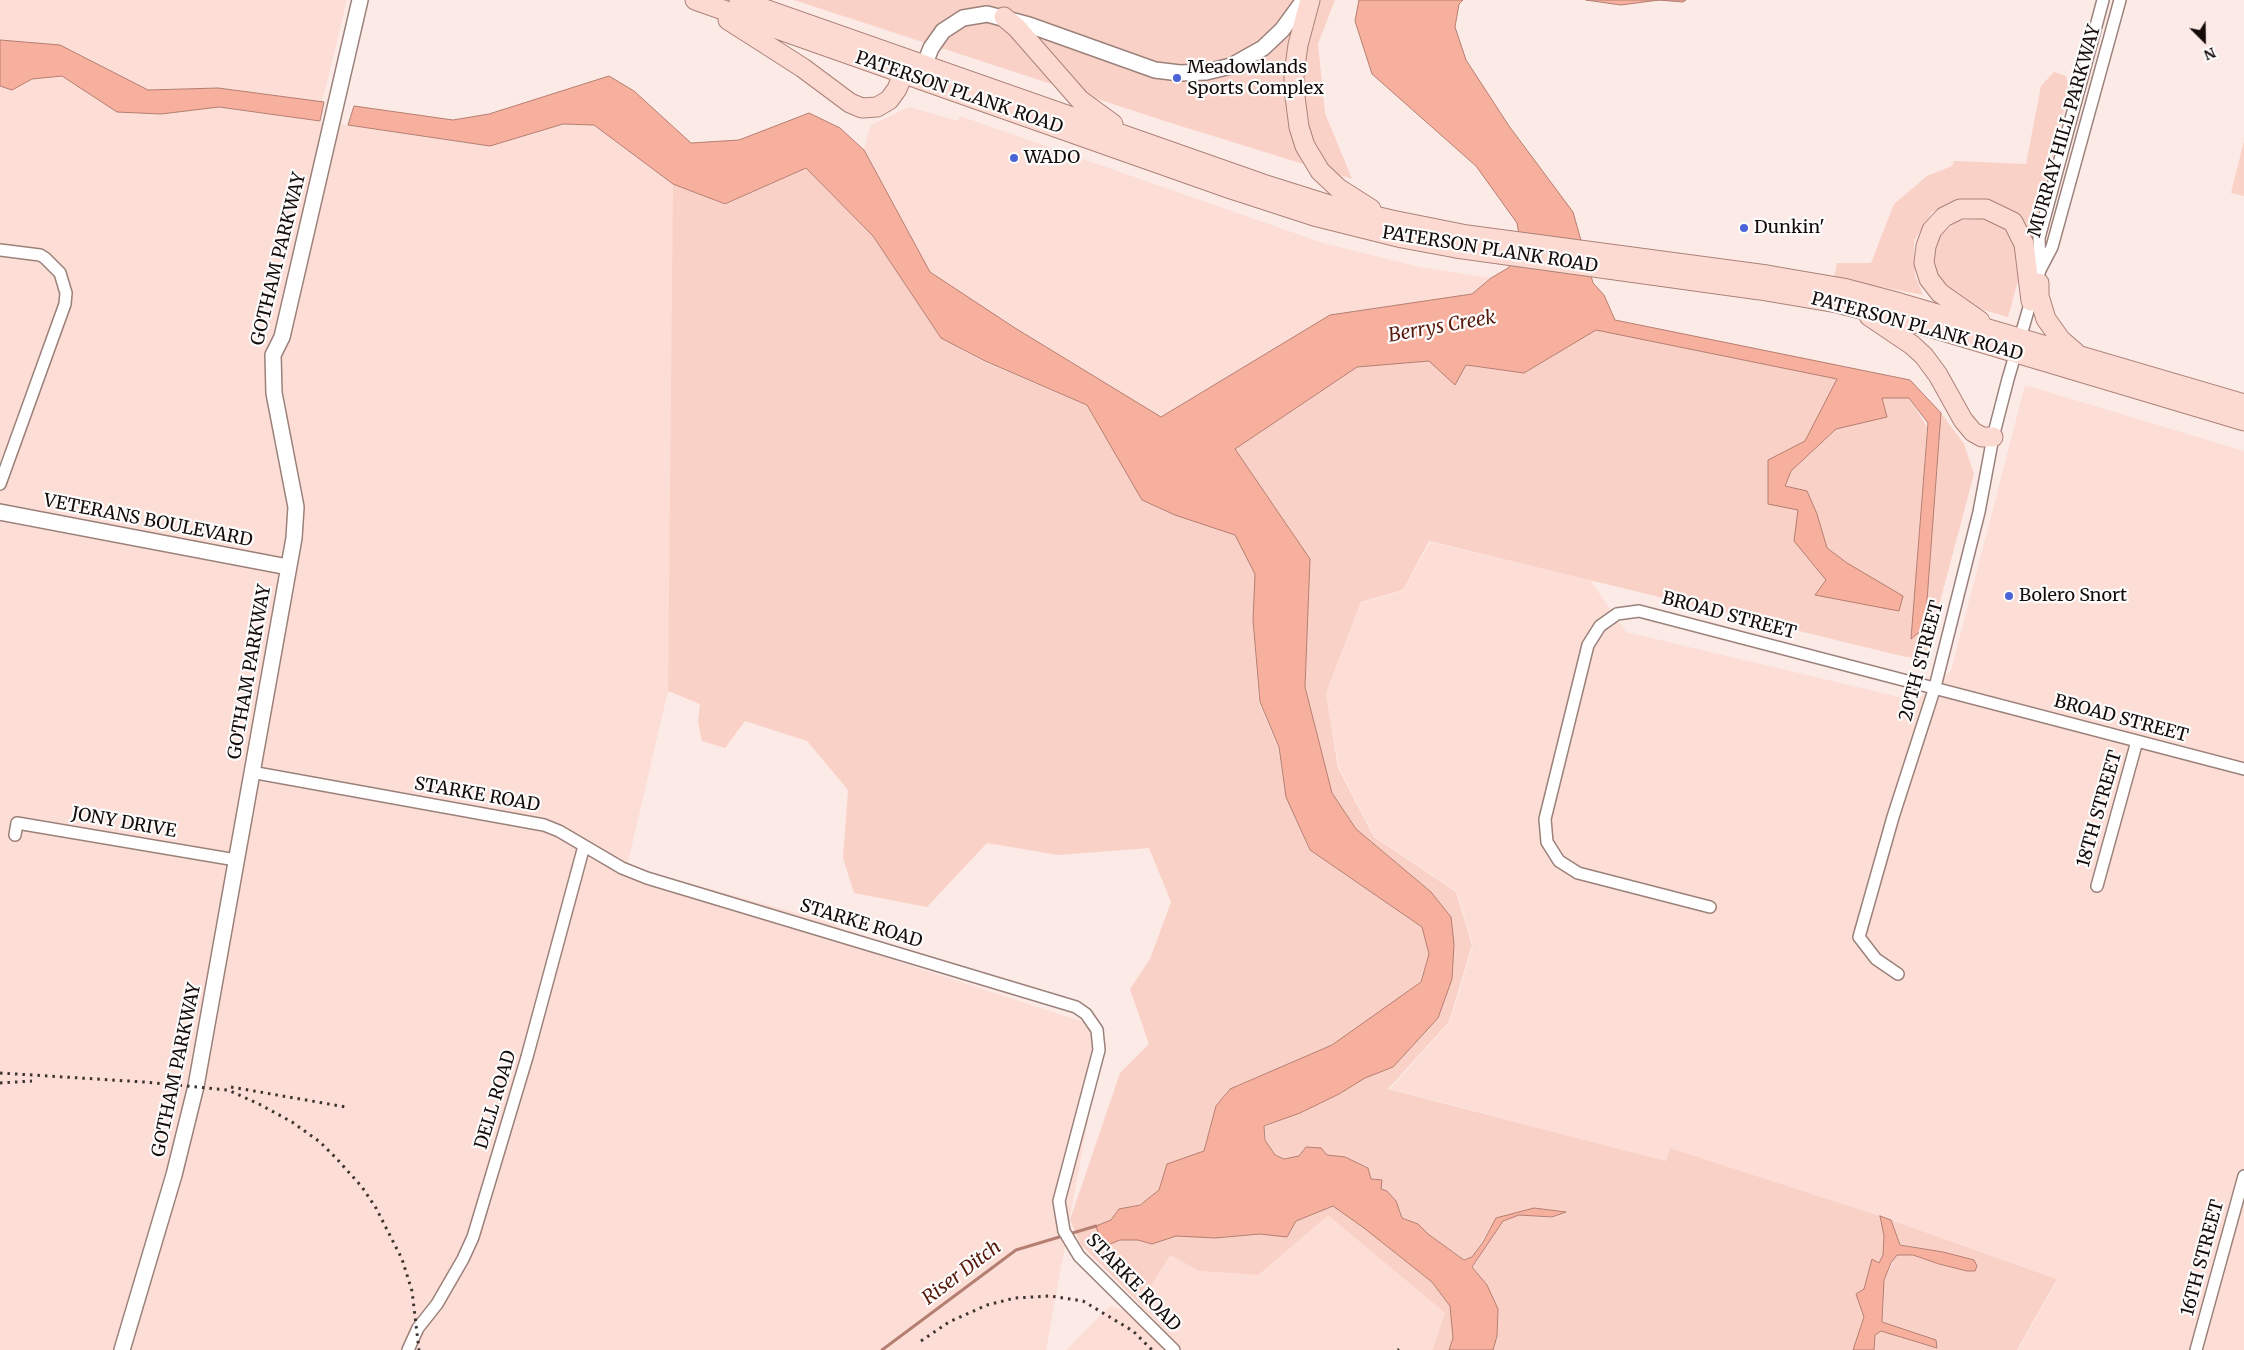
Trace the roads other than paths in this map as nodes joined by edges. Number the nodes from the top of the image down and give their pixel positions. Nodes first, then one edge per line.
1 (360, 0) edge
2 (739, 0) edge
3 (1304, 0) edge
4 (1310, 0) edge
5 (2103, 0) edge
6 (2120, 0) edge
7 (698, 1) edge
8 (1004, 17) junction
9 (914, 70) junction
10 (1136, 140) junction
11 (1392, 220) junction
12 (1508, 248) junction
13 (0, 250) edge
14 (1598, 260) junction
15 (2040, 270) junction
16 (2031, 301) junction
17 (1855, 307) junction
18 (1993, 330) junction
19 (2018, 346) junction
20 (2079, 356) junction
21 (2244, 404) edge
22 (2244, 421) edge
23 (1993, 436) junction
24 (0, 484) edge
25 (0, 512) edge
26 (288, 567) junction
27 (1935, 687) junction
28 (2137, 741) junction
29 (2244, 770) edge
30 (251, 772) junction
31 (16, 835) dead end
32 (584, 846) junction
33 (236, 860) junction
34 (2097, 886) dead end
35 (1710, 907) dead end
36 (1898, 974) dead end
37 (2244, 1176) edge
38 (122, 1350) edge
39 (408, 1350) edge
40 (1174, 1350) edge
41 (2196, 1350) edge

1 - 26 street, GOTHAM PARKWAY
2 - 9 main road, PATERSON PLANK ROAD
3 - 8 street
4 - 11 main road
5 - 15 street, MURRAY HILL PARKWAY
6 - 15 street, MURRAY HILL PARKWAY
7 - 9 main road, PATERSON PLANK ROAD
7 - 9 main road
8 - 9 street
8 - 10 main road
9 - 10 main road, PATERSON PLANK ROAD
9 - 12 main road, PATERSON PLANK ROAD
10 - 11 main road, PATERSON PLANK ROAD
11 - 12 main road, PATERSON PLANK ROAD
12 - 14 main road, PATERSON PLANK ROAD
13 - 24 street
14 - 17 main road, PATERSON PLANK ROAD
14 - 18 main road, PATERSON PLANK ROAD
15 - 16 street, MURRAY HILL PARKWAY
15 - 20 main road
16 - 18 main road
16 - 19 street, MURRAY HILL PARKWAY
17 - 19 main road, PATERSON PLANK ROAD
17 - 23 main road
18 - 19 main road, PATERSON PLANK ROAD
19 - 20 main road, PATERSON PLANK ROAD
19 - 22 main road, PATERSON PLANK ROAD
19 - 23 street, 20TH STREET
20 - 21 main road, PATERSON PLANK ROAD
23 - 27 street, 20TH STREET
25 - 26 street, VETERANS BOULEVARD
26 - 30 street, GOTHAM PARKWAY
27 - 28 street, BROAD STREET
27 - 35 street, BROAD STREET
27 - 36 street, 20TH STREET
28 - 29 street, BROAD STREET
28 - 34 street, 18TH STREET
30 - 32 street, STARKE ROAD
30 - 33 street, GOTHAM PARKWAY
31 - 33 street, JONY DRIVE
32 - 39 street, DELL ROAD
32 - 40 street, STARKE ROAD
33 - 38 street, GOTHAM PARKWAY
37 - 41 street, 16TH STREET

